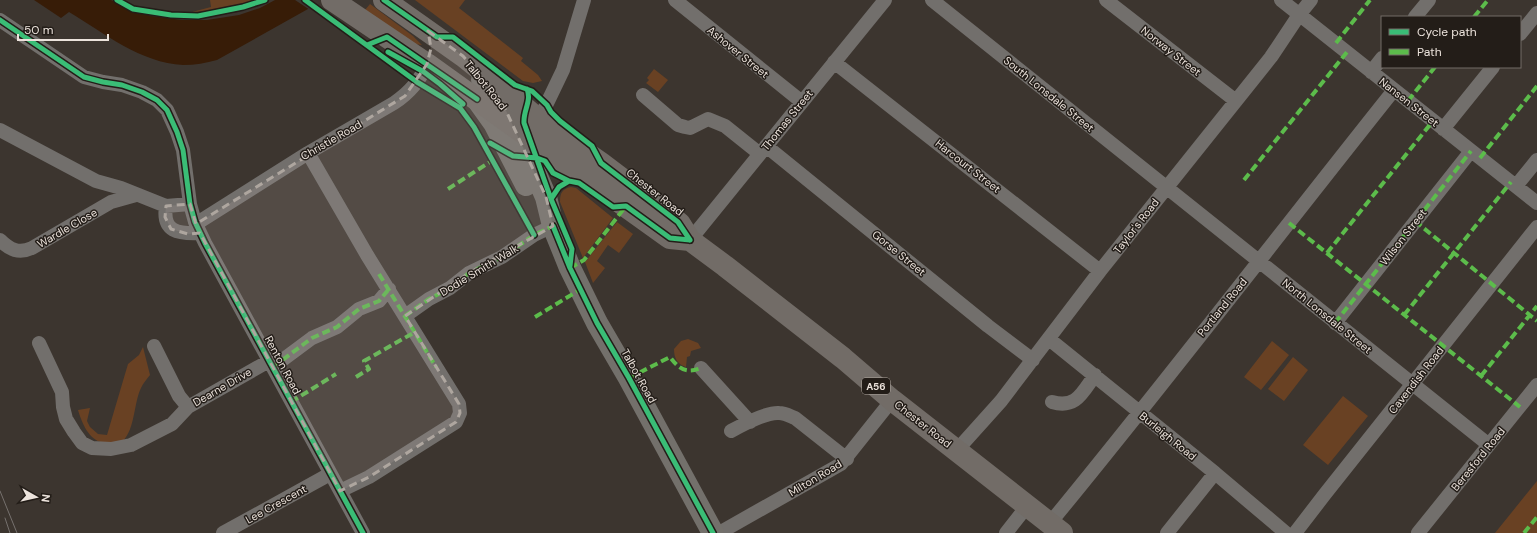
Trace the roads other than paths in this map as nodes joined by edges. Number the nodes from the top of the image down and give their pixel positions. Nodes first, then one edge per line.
1 (384, 0) edge
2 (584, 0) edge
3 (675, 0) edge
4 (885, 0) edge
5 (932, 0) edge
6 (1106, 0) edge
7 (1281, 0) edge
8 (1311, 0) edge
9 (1429, 0) edge
10 (339, 5) edge
11 (1537, 13) edge
12 (1299, 15) junction
13 (1416, 16) edge
14 (0, 20) edge
15 (428, 31) junction
16 (1521, 33) edge
17 (463, 56) junction
18 (1381, 59) edge
19 (834, 62) junction
20 (427, 64) junction
21 (1492, 68) edge
22 (1371, 72) junction
23 (1394, 90) junction
24 (643, 95) dead end
25 (477, 100) junction
26 (1236, 101) junction
27 (802, 102) junction
28 (539, 120) junction
29 (516, 128) junction
30 (1443, 129) junction
31 (0, 130) edge
32 (540, 145) junction
33 (763, 150) junction
34 (1471, 151) junction
35 (308, 153) junction
36 (1537, 160) edge
37 (1516, 186) junction
38 (1166, 188) junction
39 (136, 195) junction
40 (1537, 203) edge
41 (190, 204) junction
42 (166, 206) junction
43 (553, 226) junction
44 (198, 227) junction
45 (1537, 227) edge
46 (0, 240) edge
47 (690, 240) junction
48 (1259, 261) junction
49 (1100, 271) junction
50 (389, 289) junction
51 (405, 316) junction
52 (1335, 323) junction
53 (1049, 339) junction
54 (39, 343) dead end
55 (154, 346) dead end
56 (1032, 360) junction
57 (271, 364) junction
58 (701, 368) dead end
59 (1095, 375) junction
60 (1412, 384) junction
61 (1537, 385) edge
62 (892, 400) junction
63 (1052, 402) dead end
64 (188, 407) junction
65 (1140, 413) junction
66 (750, 422) junction
67 (731, 431) dead end
68 (1489, 446) junction
69 (957, 450) junction
70 (847, 459) junction
71 (1215, 473) junction
72 (330, 474) junction
73 (340, 491) junction
74 (1028, 505) junction
75 (1056, 528) edge
76 (223, 533) edge
77 (363, 533) edge
78 (713, 533) edge
79 (719, 533) edge
80 (1006, 533) edge
81 (1167, 533) edge
82 (1286, 533) edge
83 (1295, 533) edge
84 (1418, 533) edge

1 - 15 highway, Chester Road / A56
2 - 28 street
3 - 27 street, Ashover Street
4 - 19 street, Thomas Street
5 - 38 street, South Lonsdale Street
6 - 26 street, Norway Street
7 - 12 street, Nansen Street
8 - 12 street, Taylor's Road
9 - 13 street
10 - 20 highway
11 - 16 street
12 - 22 street, Nansen Street
12 - 26 street, Taylor's Road
14 - 41 street, Renton Road
15 - 17 highway, Chester Road / A56
15 - 20 highway, Christie Road
17 - 28 highway, Chester Road / A56
17 - 29 main road, Talbot Road
18 - 22 street
19 - 27 street, Thomas Street
19 - 49 street, Harcourt Street
20 - 25 highway
20 - 35 street, Christie Road
21 - 30 street
22 - 23 street, Nansen Street
23 - 30 street, Nansen Street
23 - 48 street, Portland Road
24 - 33 street, Gorse Street
25 - 29 highway
25 - 43 main road, Talbot Road
26 - 38 street, Taylor's Road
27 - 33 street, Thomas Street
28 - 32 highway
28 - 47 highway, Chester Road / A56
29 - 32 highway
29 - 43 main road, Talbot Road
30 - 34 street, Nansen Street
31 - 39 street
32 - 47 highway
33 - 47 street, Thomas Street
33 - 56 street, Gorse Street
34 - 37 street, Nansen Street
34 - 52 street, Wilson Street
35 - 44 street, Christie Road
35 - 50 street
36 - 37 street
37 - 40 street, Nansen Street
38 - 48 street, North Lonsdale Street
38 - 49 street, Taylor's Road
39 - 42 street
39 - 46 street, Wardle Close
41 - 42 street
41 - 44 street, Renton Road
42 - 44 street
43 - 51 street, Dodie Smith Walk
43 - 78 main road, Talbot Road
44 - 57 street, Renton Road
45 - 60 street, Cavendish Road
47 - 62 highway, Chester Road / A56
48 - 52 street, North Lonsdale Street
48 - 65 street, Portland Road
49 - 53 street, Taylor's Road
50 - 51 street
50 - 57 street, Dearne Drive
51 - 73 street
52 - 60 street, North Lonsdale Street
53 - 56 street, Taylor's Road
53 - 59 street, Burleigh Road
54 - 64 street, Dearne Drive
55 - 64 street
56 - 69 street, Taylor's Road
57 - 64 street, Dearne Drive
57 - 72 street, Renton Road
58 - 66 street
59 - 63 street
59 - 65 street, Burleigh Road
60 - 68 street, North Lonsdale Street
60 - 83 street, Cavendish Road
61 - 68 street, Beresford Road
62 - 69 highway, Chester Road / A56
62 - 70 street, Milton Road
65 - 71 street, Burleigh Road
65 - 75 street, Portland Road
66 - 67 street
66 - 70 street
68 - 84 street, Beresford Road
69 - 74 highway, Chester Road / A56
70 - 79 street, Milton Road
71 - 81 street
71 - 82 street, Burleigh Road
72 - 73 street, Renton Road
72 - 76 street, Lee Crescent
73 - 77 street, Renton Road
74 - 75 highway, Chester Road / A56
74 - 80 street

